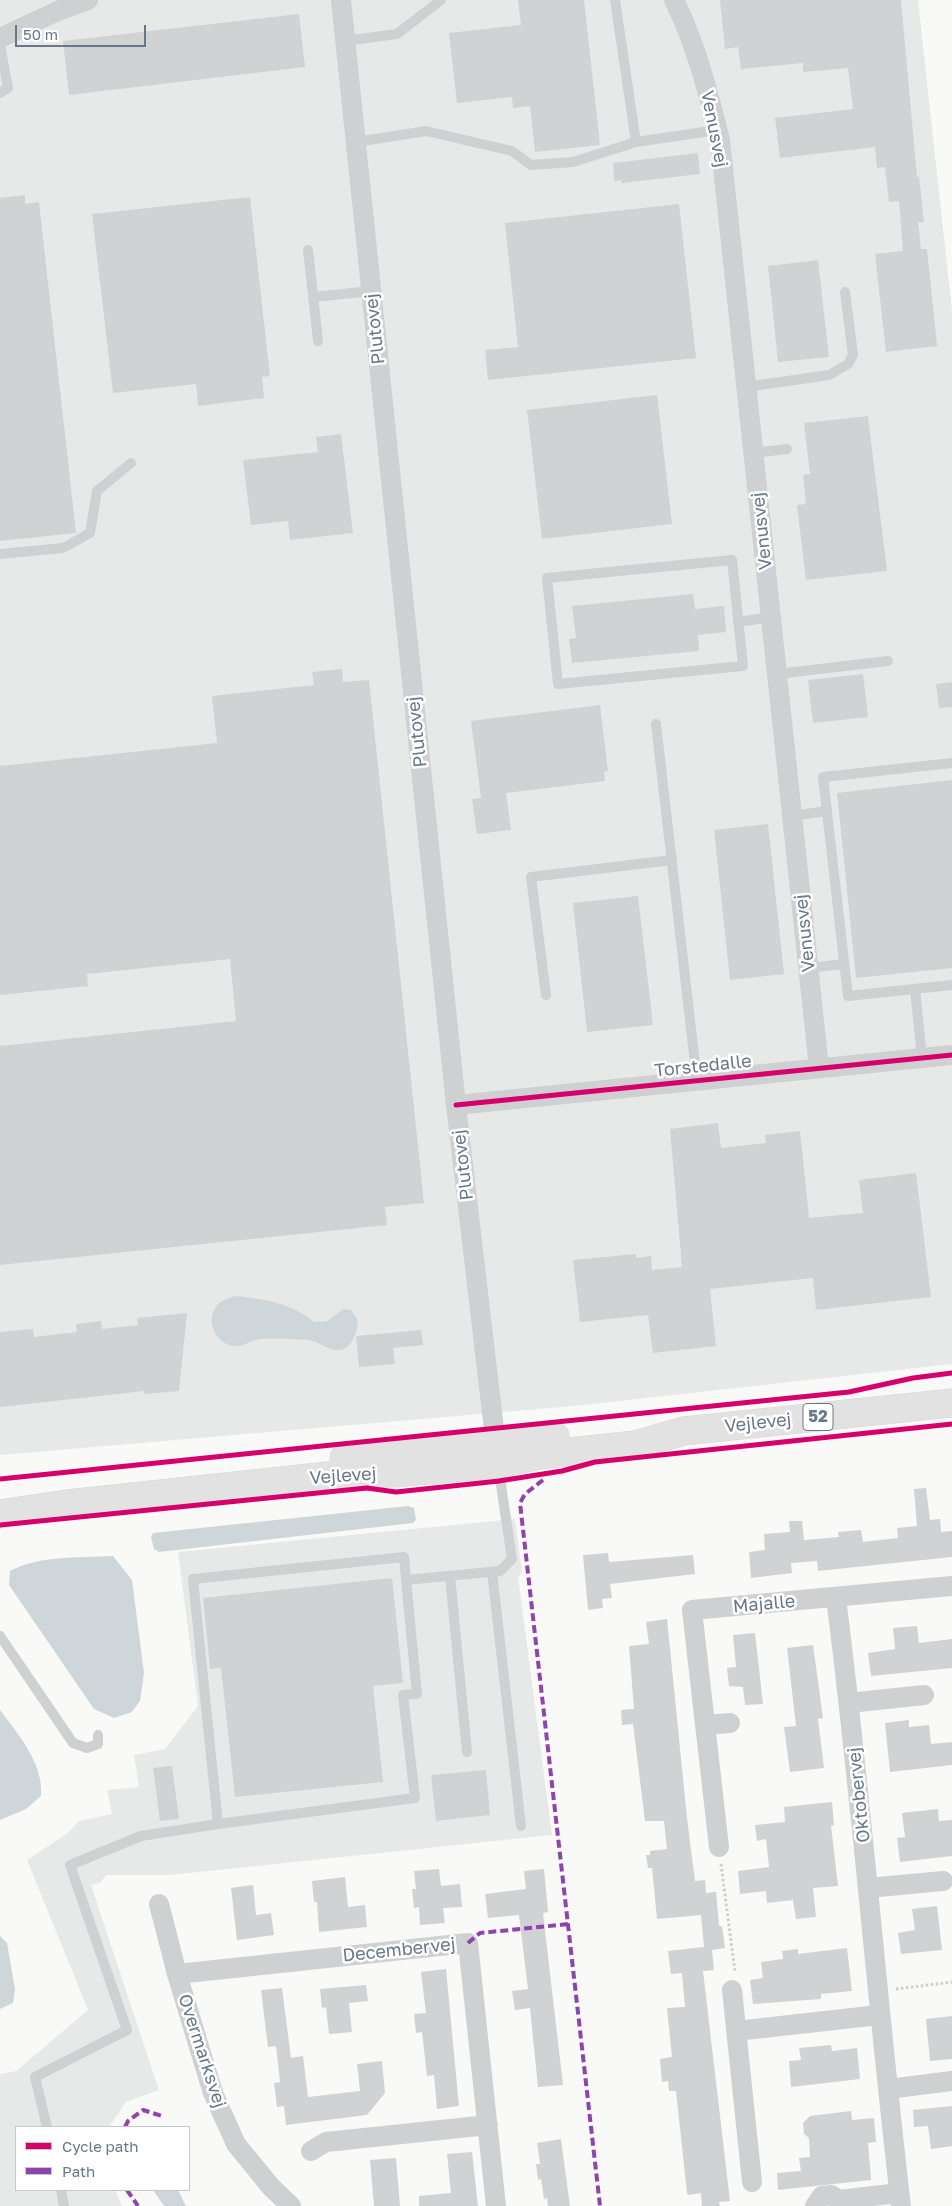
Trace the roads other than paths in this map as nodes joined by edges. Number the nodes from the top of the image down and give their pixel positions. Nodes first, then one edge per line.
1 (88, 0) edge
2 (341, 0) edge
3 (441, 0) edge
4 (615, 0) edge
5 (674, 0) edge
6 (0, 38) edge
7 (345, 41) junction
8 (0, 45) edge
9 (0, 92) edge
10 (717, 130) junction
11 (356, 142) junction
12 (636, 142) junction
13 (308, 250) dead end
14 (371, 291) junction
15 (845, 292) dead end
16 (314, 297) junction
17 (318, 340) dead end
18 (746, 386) junction
19 (787, 448) dead end
20 (753, 453) junction
21 (131, 463) dead end
22 (0, 554) edge
23 (771, 617) junction
24 (738, 622) junction
25 (888, 661) dead end
26 (777, 674) junction
27 (656, 724) dead end
28 (952, 763) edge
29 (827, 811) junction
30 (792, 816) junction
31 (672, 860) junction
32 (844, 964) junction
33 (809, 968) junction
34 (952, 985) edge
35 (915, 989) junction
36 (546, 995) dead end
37 (952, 1055) edge
38 (922, 1058) junction
39 (819, 1068) junction
40 (697, 1081) junction
41 (456, 1105) junction
42 (952, 1403) edge
43 (497, 1453) junction
44 (109, 1482) junction
45 (0, 1494) edge
46 (0, 1504) edge
47 (0, 1514) edge
48 (492, 1572) junction
49 (450, 1576) junction
50 (406, 1580) junction
51 (952, 1586) edge
52 (836, 1598) junction
53 (0, 1636) edge
54 (924, 1695) dead end
55 (849, 1702) junction
56 (730, 1723) dead end
57 (705, 1726) junction
58 (98, 1735) dead end
59 (467, 1752) dead end
60 (218, 1824) junction
61 (521, 1826) dead end
62 (719, 1847) road end
63 (943, 1881) dead end
64 (868, 1888) junction
65 (159, 1904) dead end
66 (177, 1974) junction
67 (732, 1990) road end
68 (879, 2015) junction
69 (736, 2031) junction
70 (952, 2082) edge
71 (888, 2088) junction
72 (488, 2125) junction
73 (47, 2126) edge
74 (311, 2151) dead end
75 (752, 2182) dead end
76 (60, 2191) edge
77 (900, 2199) edge
78 (841, 2203) edge
79 (64, 2206) edge
80 (291, 2206) edge
81 (496, 2206) edge
82 (815, 2206) edge

1 - 6 street
2 - 7 street, Plutovej
3 - 7 lane
4 - 12 lane
5 - 10 street, Venusvej
7 - 11 street, Plutovej
8 - 9 lane
10 - 12 lane
10 - 18 street, Venusvej
11 - 12 lane
11 - 14 street, Plutovej
13 - 16 lane
14 - 16 lane
14 - 41 street, Plutovej
15 - 18 lane
16 - 17 lane
18 - 20 street, Venusvej
19 - 20 lane
20 - 23 street, Venusvej
21 - 22 lane
23 - 24 lane
23 - 26 street, Venusvej
24 - 24 lane
25 - 26 lane
26 - 30 street, Venusvej
27 - 31 lane
28 - 29 lane
29 - 30 lane
29 - 32 lane
30 - 33 street, Venusvej
31 - 36 lane
31 - 40 lane
32 - 33 lane
32 - 35 lane
33 - 39 street, Venusvej
34 - 35 lane
35 - 38 lane
37 - 38 street, Torstedalle
38 - 39 street, Torstedalle
39 - 40 street, Torstedalle
40 - 41 street, Torstedalle
41 - 43 street, Plutovej
42 - 43 main road, Vejlevej / 52
43 - 44 main road, Vejlevej / 52
43 - 47 main road, Vejlevej / 52
43 - 48 lane
44 - 45 main road, Vejlevej / 52
44 - 46 main road
48 - 49 lane
48 - 61 lane
49 - 50 lane
49 - 59 lane
50 - 60 lane
50 - 60 lane
51 - 52 street, Majalle
52 - 55 street, Oktobervej
52 - 57 street, Majalle
53 - 58 lane
54 - 55 street
55 - 64 street, Oktobervej
56 - 57 street
57 - 62 street, Majalle
60 - 73 lane
63 - 64 street
64 - 68 street, Oktobervej
65 - 66 street, Overmarksvej
66 - 72 street, Decembervej
66 - 80 street, Overmarksvej
67 - 69 street
68 - 69 street
68 - 71 street, Oktobervej
69 - 75 street
70 - 71 street
71 - 77 street, Oktobervej
72 - 74 street
72 - 81 street, Decembervej
76 - 79 lane
77 - 78 street, Oktobervej
78 - 82 street, Oktobervej

